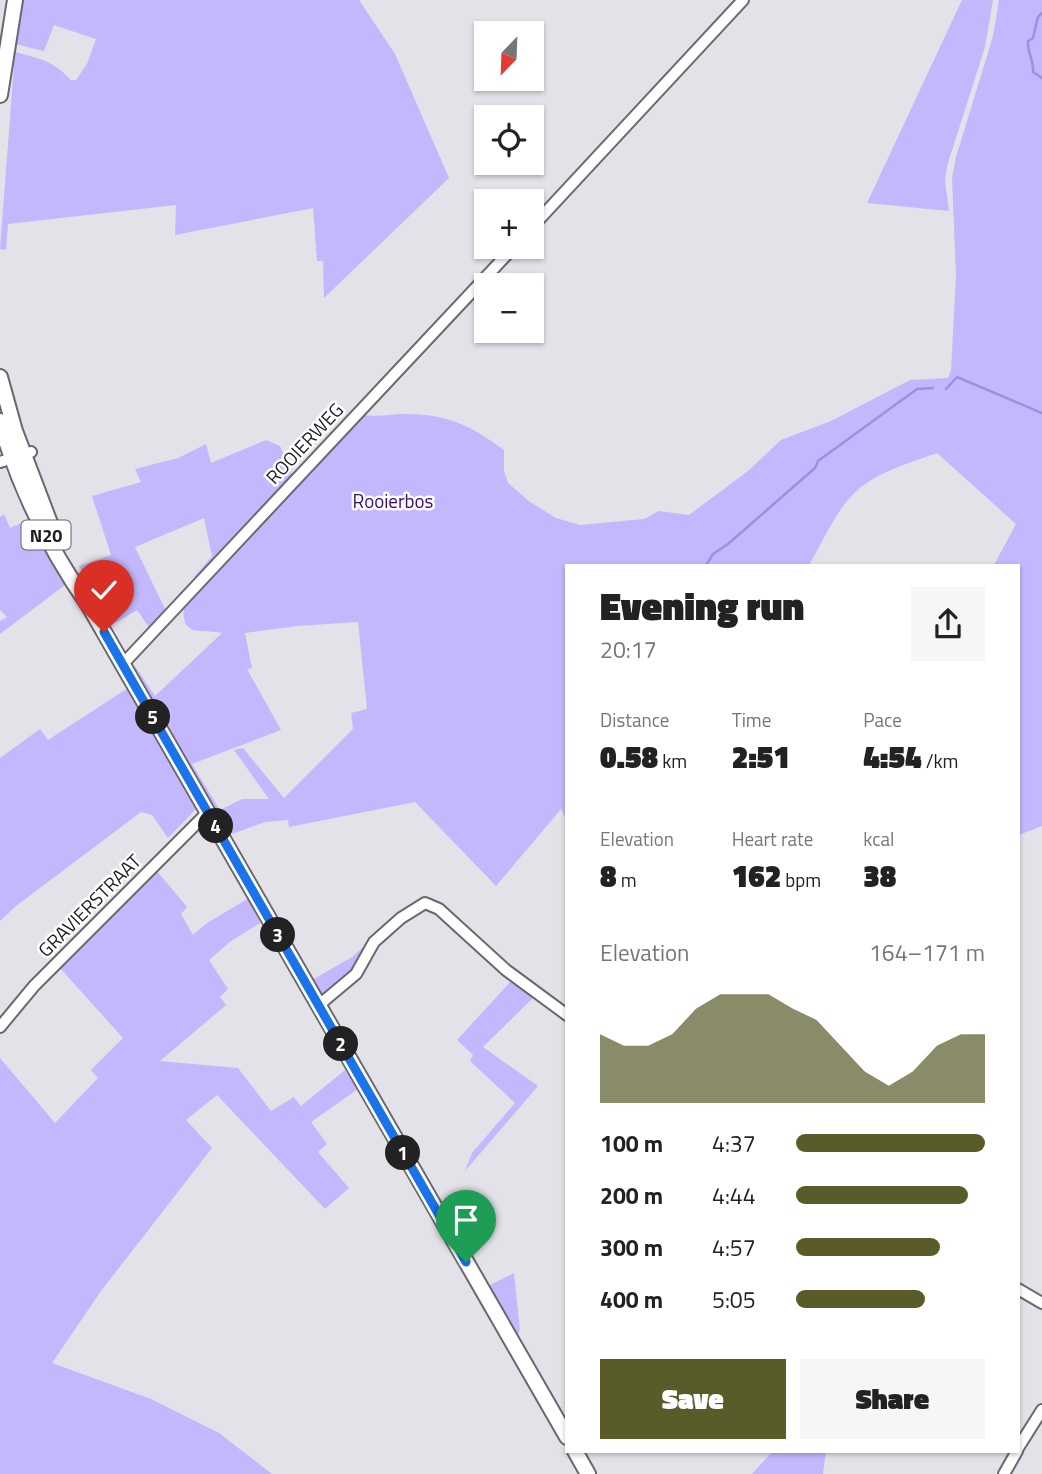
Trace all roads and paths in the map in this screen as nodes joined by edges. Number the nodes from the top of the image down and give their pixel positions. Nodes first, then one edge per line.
1 (15, 0) edge
2 (743, 0) edge
3 (0, 94) edge
4 (0, 101) edge
5 (544, 214) edge
6 (502, 259) edge
7 (0, 377) edge
8 (0, 421) edge
9 (16, 456) edge
10 (122, 665) junction
11 (208, 812) junction
12 (319, 1005) junction
13 (565, 1014) edge
14 (0, 1027) edge
15 (1020, 1290) edge
16 (1042, 1303) edge
17 (1042, 1410) edge
18 (565, 1434) edge
19 (1020, 1447) edge
20 (576, 1453) edge
21 (1016, 1453) edge
22 (588, 1474) edge
23 (1004, 1474) edge

1 - 3 main road
2 - 5 street
3 - 4 main road
6 - 10 street, ROOIERWEG
7 - 9 main road, N20
8 - 9 main road, N20
9 - 10 main road, N20
10 - 11 main road, N20
11 - 12 main road, N20
11 - 14 street, GRAVIERSTRAAT
12 - 13 street
12 - 18 main road, N20
15 - 16 street
17 - 19 street
20 - 22 main road
21 - 23 street

